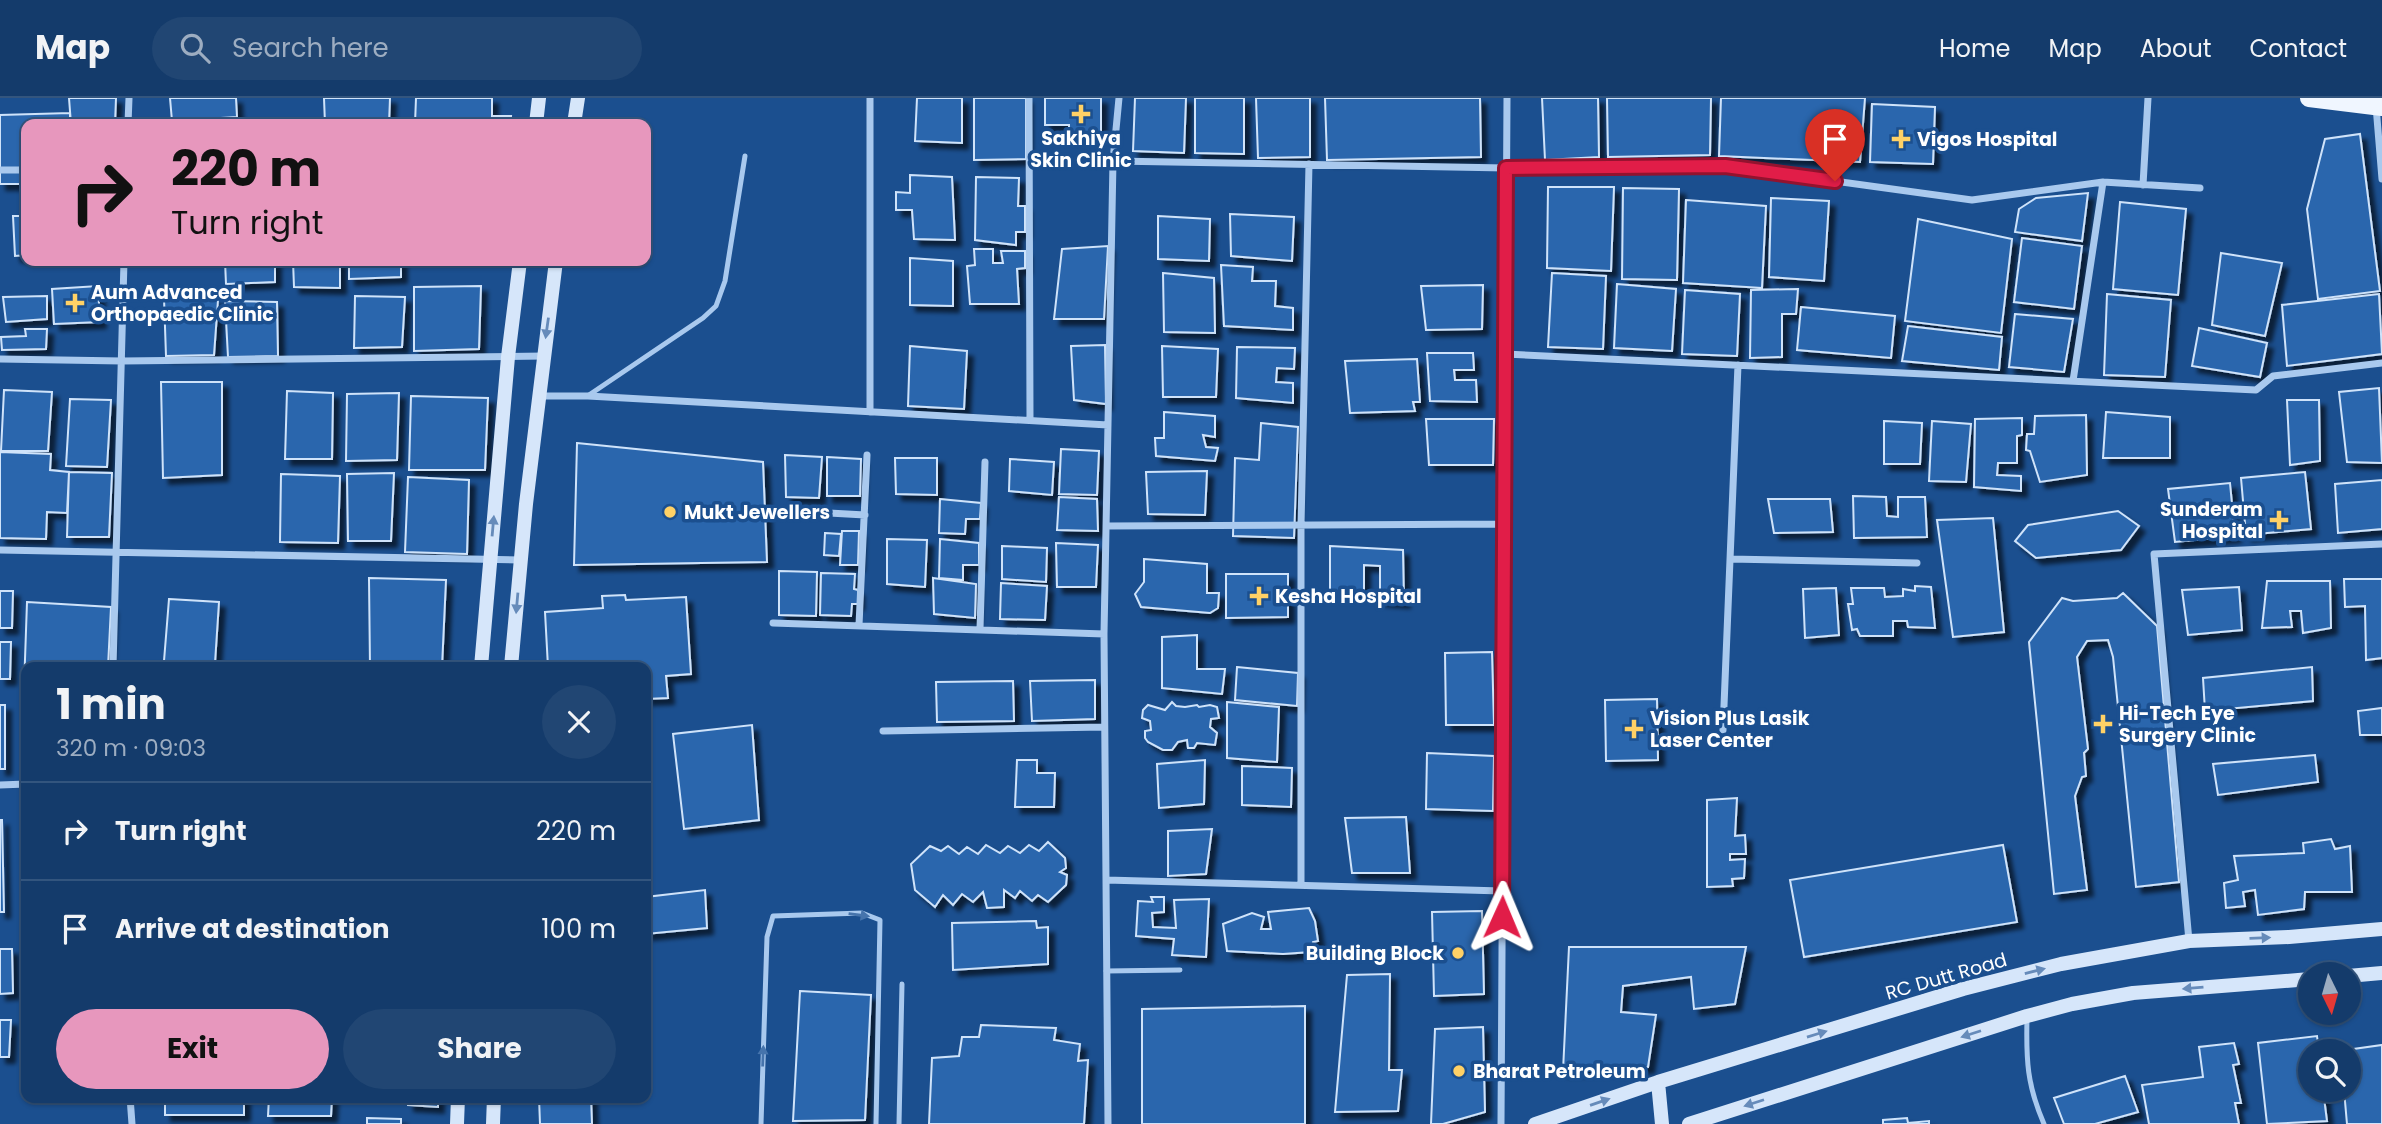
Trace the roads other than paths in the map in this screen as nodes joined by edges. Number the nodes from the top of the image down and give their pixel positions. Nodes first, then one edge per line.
1 (129, 98) edge
2 (539, 98) edge
3 (578, 98) edge
4 (870, 98) edge
5 (1029, 98) edge
6 (1119, 98) edge
7 (1507, 98) edge
8 (2148, 98) edge
9 (2309, 98) edge
10 (2378, 104) edge
11 (128, 119) edge
12 (537, 119) edge
13 (575, 119) edge
14 (745, 156) dead end
15 (1113, 161) junction
16 (1309, 164) junction
17 (1506, 168) junction
18 (0, 170) edge
19 (21, 170) edge
20 (2382, 179) edge
21 (2103, 182) junction
22 (2143, 185) junction
23 (2200, 188) dead end
24 (124, 266) edge
25 (519, 266) edge
26 (555, 266) edge
27 (1506, 354) junction
28 (544, 356) junction
29 (508, 357) junction
30 (0, 359) edge
31 (122, 361) junction
32 (2382, 363) edge
33 (1738, 365) junction
34 (2073, 381) junction
35 (539, 396) junction
36 (588, 396) junction
37 (870, 412) junction
38 (1030, 421) junction
39 (1108, 425) junction
40 (867, 455) dead end
41 (985, 462) dead end
42 (775, 510) dead end
43 (865, 515) junction
44 (1504, 524) junction
45 (1301, 525) junction
46 (1106, 526) junction
47 (2382, 544) edge
48 (0, 550) edge
49 (116, 552) junction
50 (490, 559) junction
51 (1730, 559) junction
52 (521, 560) junction
53 (1917, 563) dead end
54 (773, 623) dead end
55 (859, 625) junction
56 (980, 629) junction
57 (1104, 634) junction
58 (113, 662) edge
59 (481, 662) edge
60 (511, 662) edge
61 (1104, 727) junction
62 (1723, 730) dead end
63 (883, 731) dead end
64 (0, 785) edge
65 (21, 785) edge
66 (1106, 880) junction
67 (1301, 886) junction
68 (1502, 891) junction
69 (2382, 929) edge
70 (2189, 941) junction
71 (1180, 970) dead end
72 (1107, 971) junction
73 (2382, 973) edge
74 (2361, 975) edge
75 (2298, 980) edge
76 (902, 984) dead end
77 (2027, 1016) junction
78 (1658, 1082) junction
79 (130, 1103) edge
80 (458, 1103) edge
81 (494, 1103) edge
82 (132, 1124) edge
83 (457, 1124) edge
84 (494, 1124) edge
85 (761, 1124) edge
86 (876, 1124) edge
87 (899, 1124) edge
88 (1108, 1124) edge
89 (1501, 1124) edge
90 (1535, 1124) edge
91 (1662, 1124) edge
92 (1689, 1124) edge
93 (2044, 1124) edge

1 - 11 street
2 - 12 main road
3 - 13 main road
4 - 37 street
5 - 38 street
6 - 15 street
7 - 17 street
8 - 22 street
9 - 10 main road
10 - 20 street
14 - 36 lane
15 - 16 street
15 - 39 street
16 - 17 street
16 - 45 street
17 - 21 street
17 - 27 street
18 - 19 street
21 - 22 street
21 - 34 street
22 - 23 street
24 - 31 street
25 - 29 main road
26 -> 28 main road
27 - 33 street
27 - 44 street
28 - 29 street
28 - 35 main road
29 - 31 street
50 -> 29 main road
30 - 31 street
31 - 49 street
32 - 34 street
33 - 34 street
33 - 51 street
35 - 36 street
35 - 52 main road
36 - 37 street
37 - 38 street
38 - 39 street
39 - 46 street
40 - 43 street
41 - 56 street
42 - 43 street
43 - 55 street
44 - 45 street
44 - 68 street
45 - 46 street
45 - 67 street
46 - 57 street
47 - 70 street
48 - 49 street
49 - 50 street
49 - 58 street
50 - 52 street
50 - 59 main road
51 - 53 street
51 - 62 street
52 -> 60 main road
54 - 55 street
55 - 56 street
56 - 57 street
57 - 61 street
61 - 63 street
61 - 66 street
64 - 65 street
66 - 67 street
66 - 72 street
67 - 68 street
68 - 89 street
70 -> 69 main road, RC Dutt Road
78 -> 70 main road, RC Dutt Road
71 - 72 lane
72 - 88 street
73 - 74 main road
75 -> 77 main road
76 - 87 lane
77 -> 92 main road
77 - 93 lane
90 -> 78 main road, RC Dutt Road
78 - 91 main road
79 - 82 street
80 - 83 main road
81 - 84 main road
85 -> 86 lane

